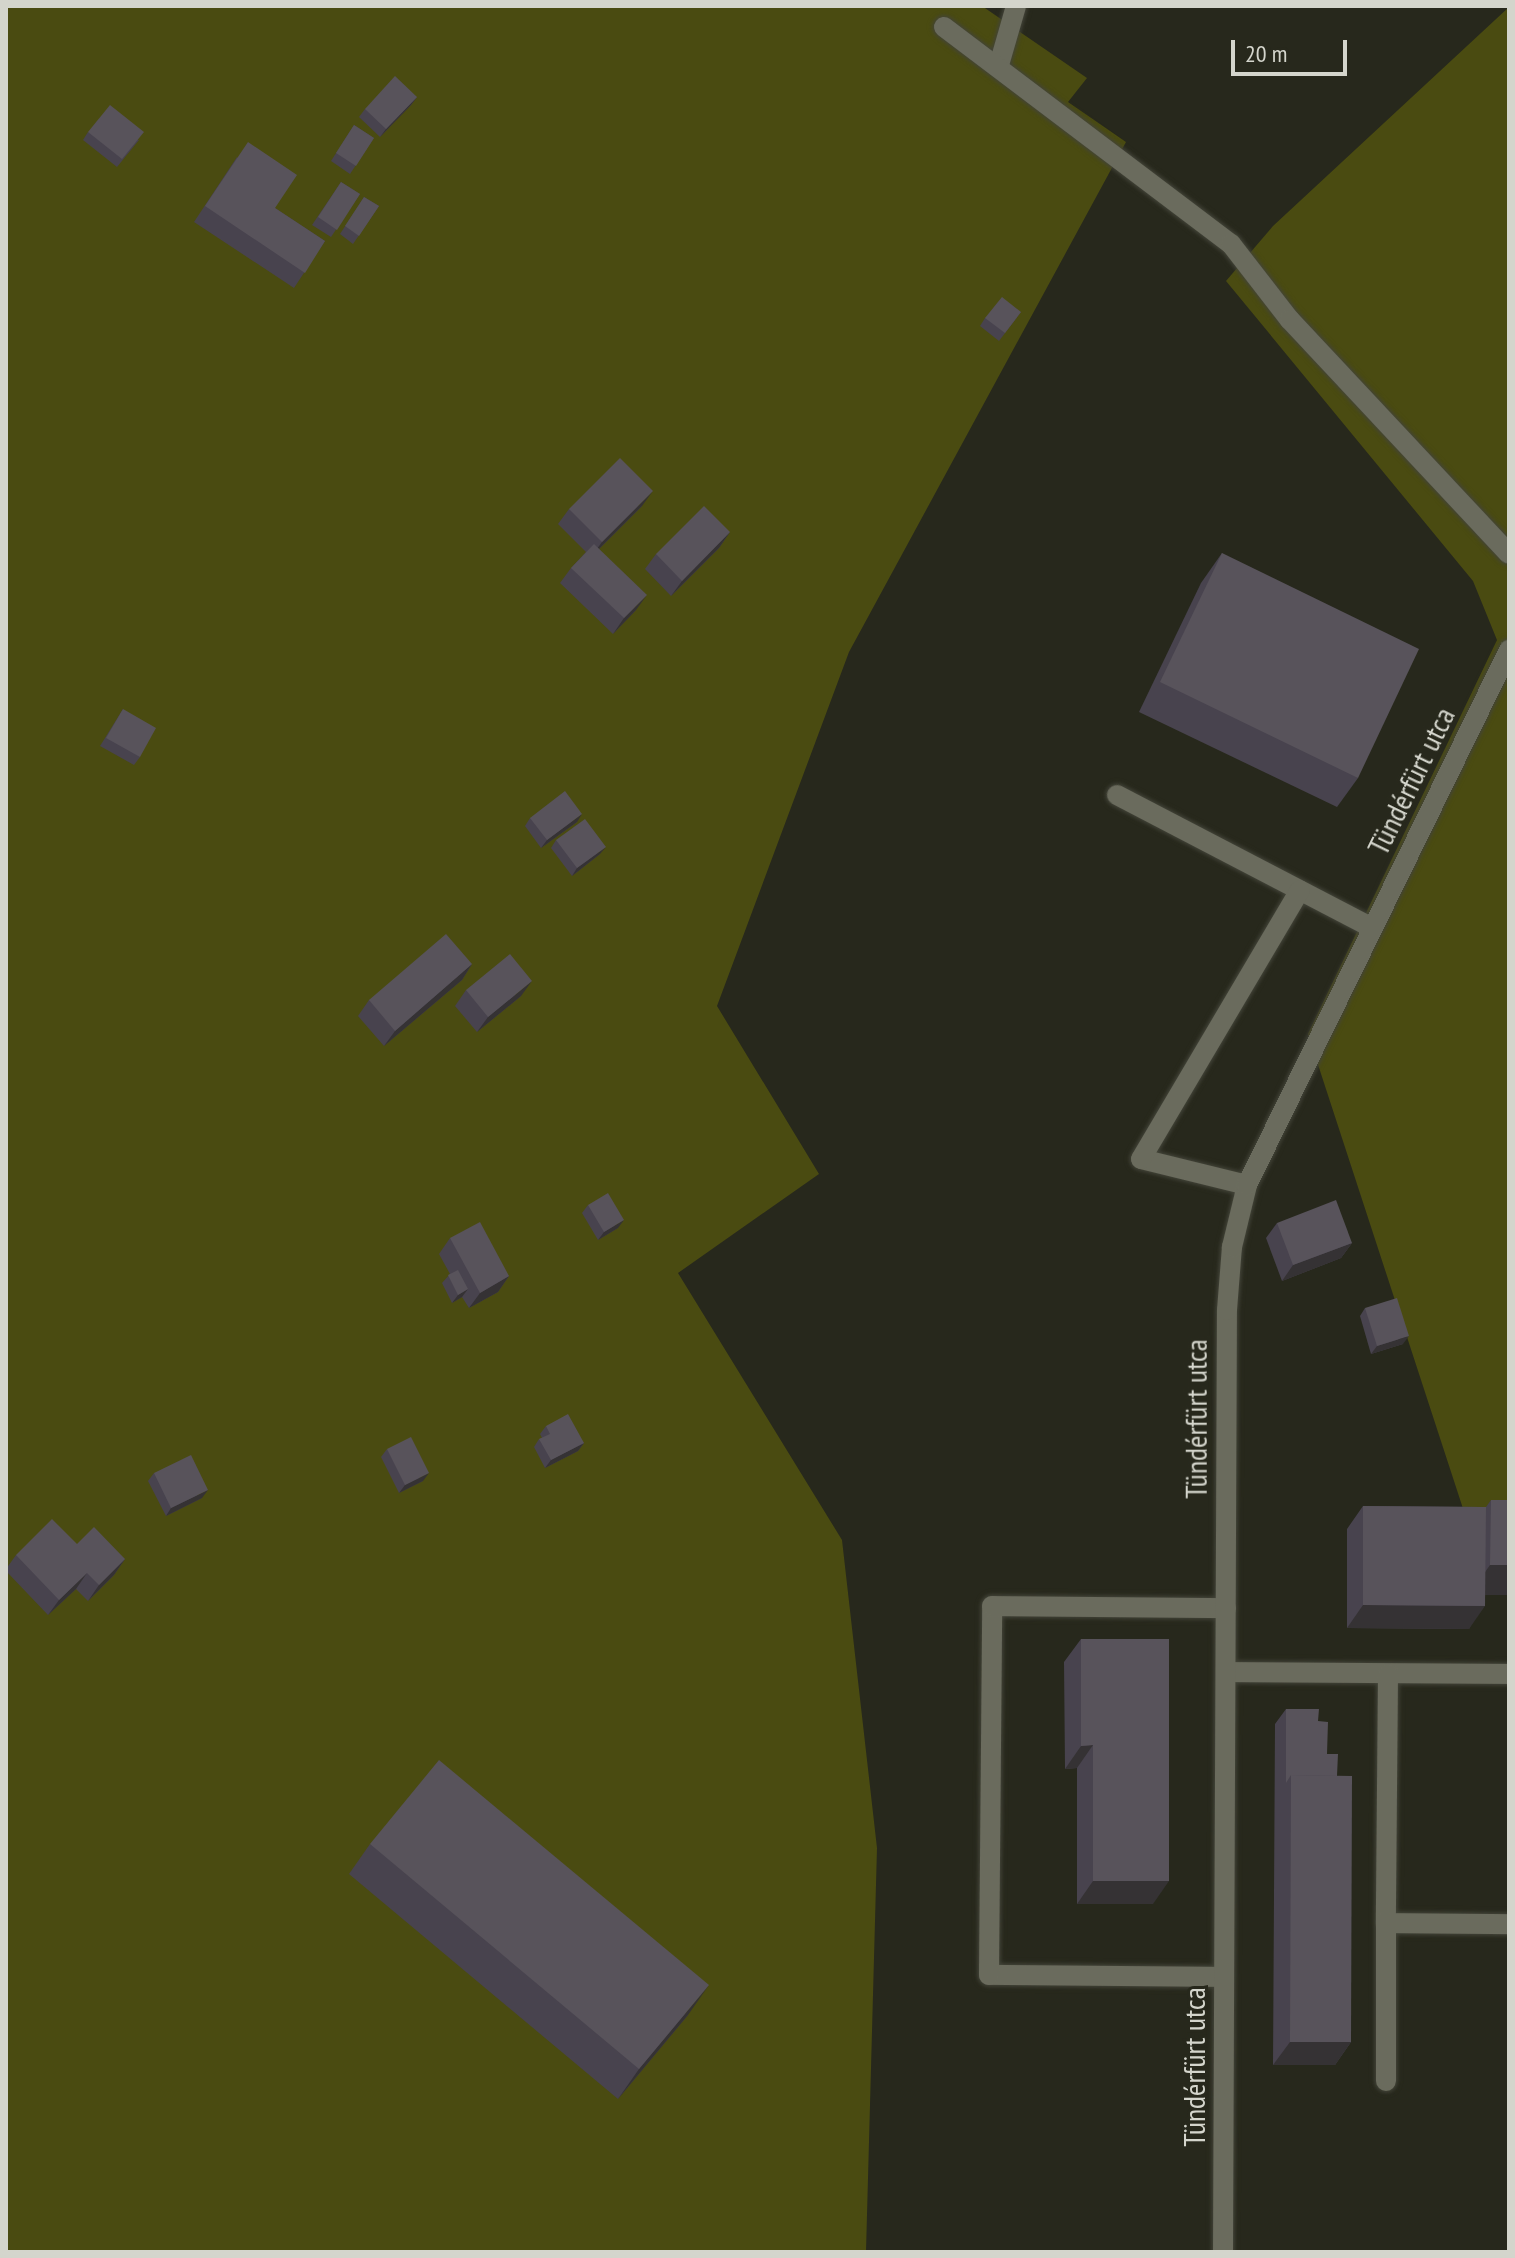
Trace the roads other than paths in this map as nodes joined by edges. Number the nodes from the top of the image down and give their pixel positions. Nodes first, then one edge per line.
1 (1016, 6) edge
2 (944, 27) dead end
3 (999, 65) junction
4 (1509, 554) edge
5 (1509, 650) edge
6 (1117, 795) dead end
7 (1300, 890) junction
8 (1373, 928) junction
9 (1247, 1185) junction
10 (1226, 1608) junction
11 (1226, 1672) junction
12 (1388, 1674) junction
13 (1509, 1674) edge
14 (1386, 1923) junction
15 (1509, 1924) edge
16 (1224, 1977) junction
17 (1386, 2081) dead end
18 (1223, 2252) edge

1 - 3 street
2 - 3 street
3 - 4 street
5 - 8 street, Tündérfürt utca
6 - 7 street
7 - 8 street
7 - 9 street
8 - 9 street, Tündérfürt utca
9 - 10 street, Tündérfürt utca
10 - 11 street, Tündérfürt utca
10 - 16 street
11 - 12 street
11 - 16 street, Tündérfürt utca
12 - 13 street
12 - 14 street
14 - 15 street
14 - 17 street
16 - 18 street, Tündérfürt utca

